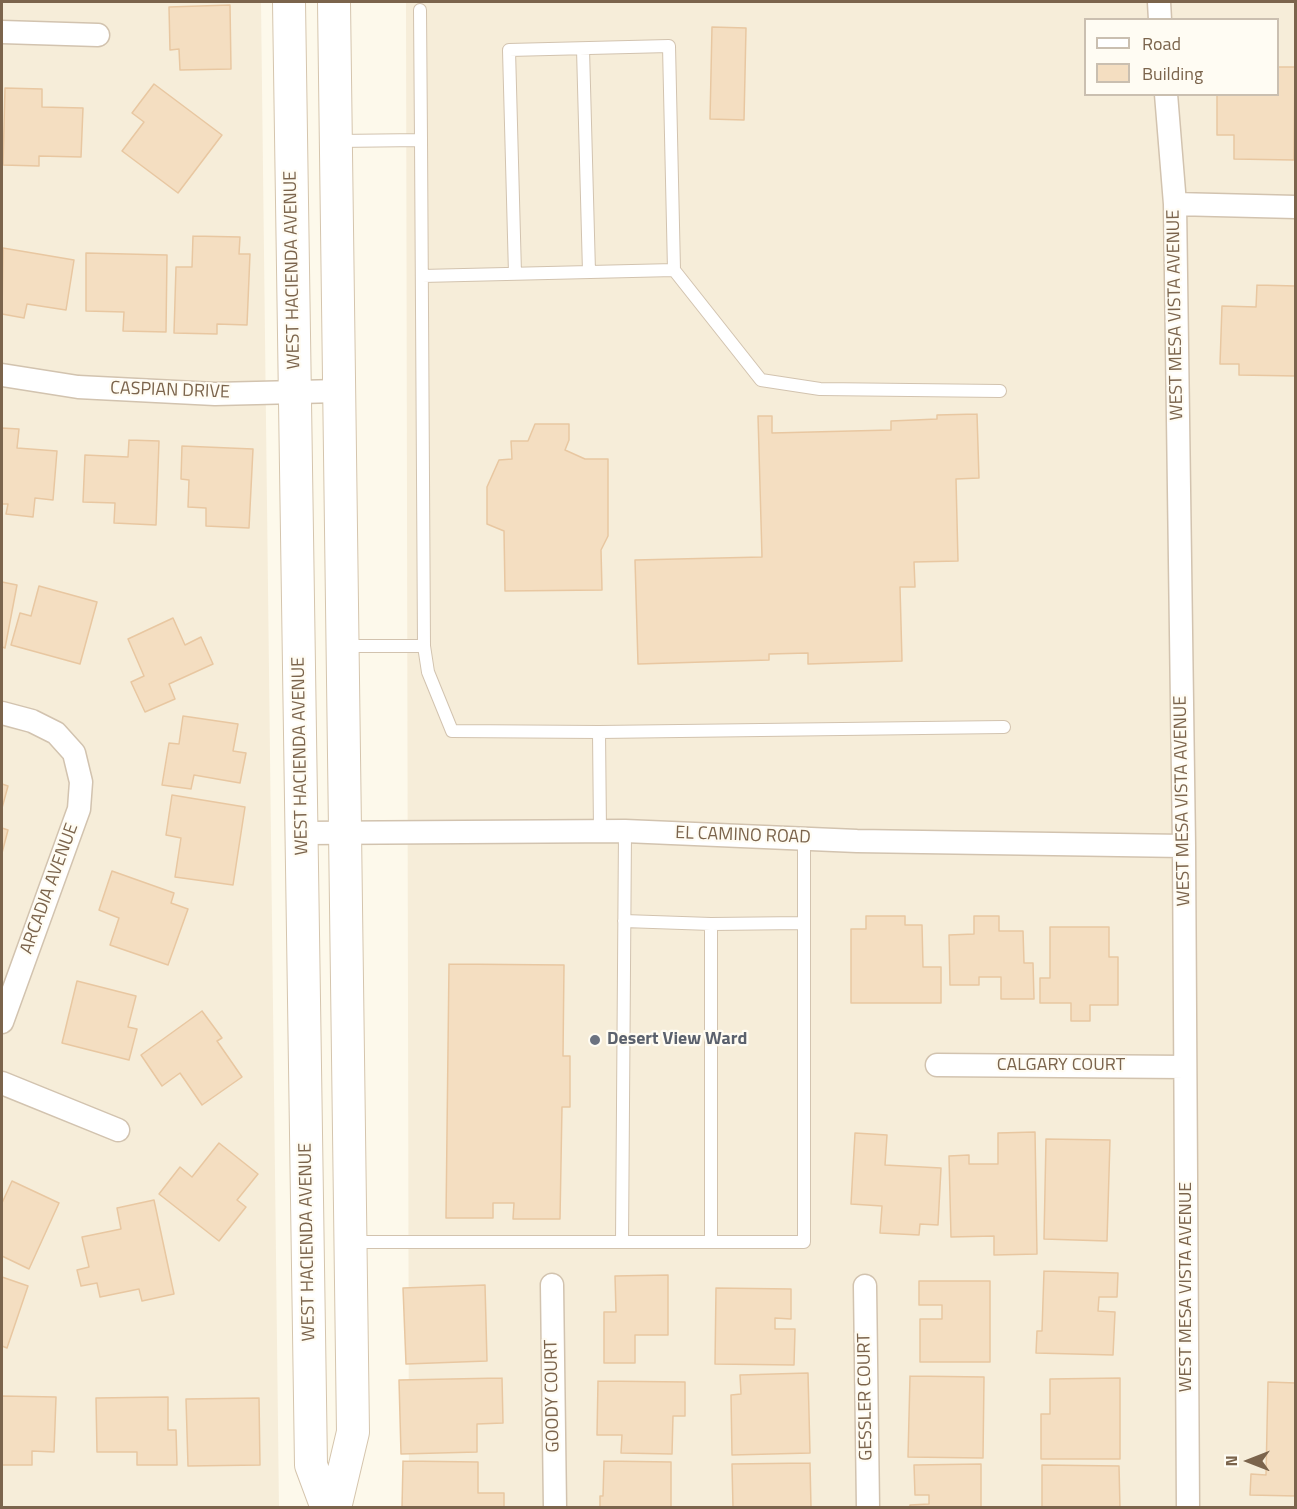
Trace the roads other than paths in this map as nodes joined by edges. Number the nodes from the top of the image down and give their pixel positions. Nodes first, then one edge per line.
1 (289, 2) edge
2 (334, 2) edge
3 (1159, 2) edge
4 (420, 10) dead end
5 (1160, 18) edge
6 (2, 32) edge
7 (98, 35) dead end
8 (583, 49) junction
9 (1166, 96) edge
10 (422, 140) junction
11 (291, 141) junction
12 (336, 141) junction
13 (1175, 204) junction
14 (1296, 207) edge
15 (674, 270) junction
16 (589, 272) junction
17 (515, 274) junction
18 (422, 276) junction
19 (2, 375) edge
20 (339, 391) junction
21 (1000, 391) dead end
22 (295, 392) junction
23 (342, 646) junction
24 (424, 646) junction
25 (2, 713) edge
26 (1004, 727) dead end
27 (599, 732) junction
28 (600, 831) junction
29 (625, 831) junction
30 (302, 833) junction
31 (345, 833) junction
32 (804, 839) junction
33 (1184, 846) junction
34 (624, 921) junction
35 (804, 923) junction
36 (711, 924) junction
37 (2, 1022) edge
38 (937, 1065) dead end
39 (1185, 1066) junction
40 (2, 1083) edge
41 (118, 1130) dead end
42 (308, 1242) junction
43 (350, 1242) junction
44 (622, 1242) junction
45 (711, 1242) junction
46 (552, 1285) dead end
47 (865, 1286) dead end
48 (327, 1508) edge
49 (335, 1508) edge
50 (555, 1508) edge
51 (868, 1508) edge
52 (1188, 1508) edge

1 - 11 main road, WEST HACIENDA AVENUE
2 - 12 main road
3 - 5 street
4 - 10 lane
6 - 7 street
8 - 15 lane
8 - 16 lane
8 - 17 lane
9 - 13 street, WEST MESA VISTA AVENUE
10 - 12 lane
10 - 18 lane
11 - 12 main road
11 - 22 main road, WEST HACIENDA AVENUE
12 - 20 main road
13 - 14 street
13 - 33 street, WEST MESA VISTA AVENUE
15 - 16 lane
15 - 21 lane
16 - 17 lane
17 - 18 lane
18 - 24 lane
19 - 22 street, CASPIAN DRIVE
20 - 22 street, CASPIAN DRIVE
20 - 23 main road
22 - 30 main road, WEST HACIENDA AVENUE
23 - 24 lane
23 - 31 main road
24 - 27 lane
25 - 37 street, ARCADIA AVENUE
26 - 27 lane
27 - 28 lane
28 - 29 street, EL CAMINO ROAD
28 - 31 street, EL CAMINO ROAD
29 - 32 street, EL CAMINO ROAD
29 - 34 lane
30 - 31 street, EL CAMINO ROAD
30 - 42 main road, WEST HACIENDA AVENUE
31 - 43 main road
32 - 33 street, EL CAMINO ROAD
32 - 35 lane
33 - 39 street, WEST MESA VISTA AVENUE
34 - 36 lane
34 - 44 lane
35 - 36 lane
35 - 45 lane
36 - 45 lane
38 - 39 street, CALGARY COURT
39 - 52 street, WEST MESA VISTA AVENUE
40 - 41 street
42 - 43 main road
42 - 48 main road, WEST HACIENDA AVENUE
43 - 44 lane
43 - 49 main road
44 - 45 lane
46 - 50 street, GOODY COURT
47 - 51 street, GESSLER COURT

